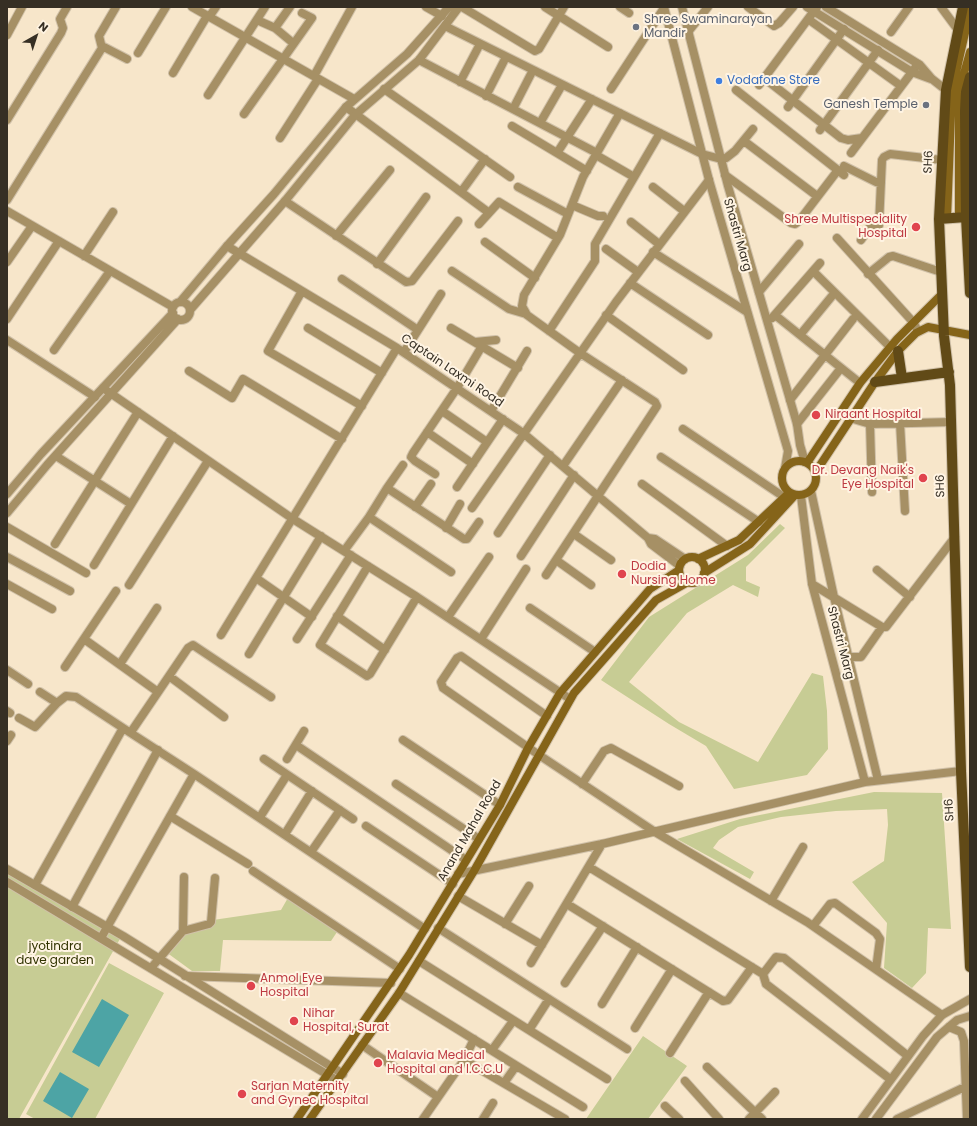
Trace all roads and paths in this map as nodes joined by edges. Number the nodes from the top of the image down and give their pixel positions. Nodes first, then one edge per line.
1 (22, 7) edge
2 (67, 7) edge
3 (116, 7) edge
4 (166, 7) edge
5 (192, 7) edge
6 (216, 7) edge
7 (266, 7) edge
8 (292, 7) edge
9 (352, 7) edge
10 (426, 7) edge
11 (449, 7) edge
12 (461, 7) edge
13 (545, 7) edge
14 (564, 7) edge
15 (620, 7) edge
16 (664, 7) edge
17 (682, 7) edge
18 (708, 7) edge
19 (748, 7) edge
20 (793, 7) edge
21 (826, 7) edge
22 (910, 7) edge
23 (941, 7) edge
24 (963, 7) edge
25 (813, 8) edge
26 (304, 10) edge
27 (970, 11) edge
28 (629, 13) dead end
29 (442, 16) junction
30 (208, 17) junction
31 (558, 17) junction
32 (808, 19) junction
33 (257, 20) junction
34 (445, 26) junction
35 (275, 28) junction
36 (844, 29) junction
37 (958, 30) junction
38 (688, 32) junction
39 (891, 32) dead end
40 (7, 35) edge
41 (245, 38) junction
42 (836, 40) junction
43 (293, 43) junction
44 (480, 44) junction
45 (102, 46) junction
46 (608, 47) dead end
47 (878, 50) junction
48 (970, 52) edge
49 (138, 53) dead end
50 (506, 57) junction
51 (128, 59) dead end
52 (283, 59) junction
53 (418, 60) junction
54 (869, 64) junction
55 (918, 64) junction
56 (533, 70) junction
57 (912, 72) junction
58 (173, 73) dead end
59 (970, 77) edge
60 (316, 78) junction
61 (932, 79) junction
62 (460, 82) junction
63 (562, 85) junction
64 (901, 86) junction
65 (384, 89) junction
66 (611, 89) dead end
67 (736, 90) dead end
68 (959, 91) edge
69 (208, 95) dead end
70 (486, 96) junction
71 (354, 98) junction
72 (592, 99) junction
73 (790, 104) junction
74 (346, 107) junction
75 (513, 109) junction
76 (620, 113) junction
77 (244, 114) dead end
78 (355, 114) junction
79 (7, 120) edge
80 (540, 123) junction
81 (512, 126) dead end
82 (822, 127) junction
83 (753, 129) dead end
84 (660, 133) junction
85 (280, 138) dead end
86 (568, 138) junction
87 (862, 138) junction
88 (744, 141) junction
89 (557, 153) junction
90 (851, 153) dead end
91 (597, 154) junction
92 (702, 154) junction
93 (485, 159) junction
94 (721, 159) junction
95 (942, 160) junction
96 (390, 170) dead end
97 (842, 170) junction
98 (587, 171) junction
99 (725, 175) junction
100 (510, 176) dead end
101 (634, 176) junction
102 (709, 180) junction
103 (881, 183) junction
104 (518, 187) dead end
105 (653, 187) dead end
106 (461, 192) junction
107 (817, 196) junction
108 (426, 197) dead end
109 (7, 200) edge
110 (285, 201) junction
111 (572, 205) junction
112 (7, 211) edge
113 (684, 211) junction
114 (113, 212) dead end
115 (488, 212) junction
116 (568, 214) junction
117 (603, 216) dead end
118 (962, 217) junction
119 (943, 219) junction
120 (458, 221) dead end
121 (631, 222) dead end
122 (479, 224) dead end
123 (32, 226) junction
124 (336, 236) junction
125 (558, 238) junction
126 (837, 238) dead end
127 (861, 240) dead end
128 (59, 241) junction
129 (485, 242) dead end
130 (659, 244) junction
131 (798, 244) dead end
132 (227, 246) junction
133 (606, 249) dead end
134 (653, 252) junction
135 (240, 254) junction
136 (84, 256) junction
137 (969, 258) edge
138 (7, 262) edge
139 (820, 263) dead end
140 (377, 264) junction
141 (110, 271) junction
142 (452, 271) dead end
143 (813, 271) junction
144 (638, 272) junction
145 (941, 272) junction
146 (822, 273) dead end
147 (868, 274) junction
148 (535, 278) junction
149 (342, 279) dead end
150 (630, 283) junction
151 (302, 291) junction
152 (759, 292) junction
153 (970, 293) edge
154 (441, 294) dead end
155 (942, 294) junction
156 (832, 296) dead end
157 (176, 310) junction
158 (190, 310) junction
159 (747, 312) junction
160 (526, 314) junction
161 (606, 315) junction
162 (775, 315) junction
163 (7, 319) edge
164 (853, 319) dead end
165 (913, 322) junction
166 (768, 323) junction
167 (308, 328) dead end
168 (451, 328) dead end
169 (944, 329) junction
170 (418, 330) junction
171 (549, 331) junction
172 (918, 331) junction
173 (708, 335) dead end
174 (800, 335) junction
175 (970, 335) edge
176 (7, 340) edge
177 (496, 340) dead end
178 (479, 344) junction
179 (894, 349) junction
180 (54, 350) dead end
181 (401, 350) junction
182 (528, 352) dead end
183 (580, 353) junction
184 (826, 356) junction
185 (518, 368) junction
186 (841, 368) junction
187 (683, 370) dead end
188 (189, 371) dead end
189 (949, 372) junction
190 (382, 373) junction
191 (902, 378) junction
192 (622, 380) junction
193 (875, 382) junction
194 (860, 383) junction
195 (103, 388) junction
196 (458, 388) junction
197 (112, 394) junction
198 (95, 397) junction
199 (790, 400) junction
200 (362, 406) junction
201 (442, 411) junction
202 (491, 411) junction
203 (138, 412) junction
204 (850, 418) junction
205 (503, 419) junction
206 (952, 422) junction
207 (900, 423) junction
208 (797, 424) junction
209 (870, 424) junction
210 (682, 428) dead end
211 (427, 432) junction
212 (523, 433) junction
213 (173, 436) junction
214 (342, 438) junction
215 (487, 442) junction
216 (550, 455) junction
217 (56, 456) junction
218 (661, 457) dead end
219 (208, 461) junction
220 (806, 463) junction
221 (473, 464) junction
222 (403, 465) dead end
223 (563, 466) junction
224 (785, 468) junction
225 (815, 473) junction
226 (435, 474) dead end
227 (574, 475) junction
228 (94, 480) junction
229 (431, 484) dead end
230 (642, 484) dead end
231 (387, 488) junction
232 (457, 488) dead end
233 (811, 491) junction
234 (872, 492) dead end
235 (7, 494) edge
236 (792, 495) junction
237 (599, 496) junction
238 (131, 504) junction
239 (460, 504) dead end
240 (415, 507) junction
241 (472, 508) dead end
242 (905, 512) dead end
243 (7, 513) edge
244 (369, 517) junction
245 (293, 519) junction
246 (479, 522) dead end
247 (759, 522) junction
248 (7, 527) edge
249 (446, 528) junction
250 (498, 532) dead end
251 (574, 534) junction
252 (321, 536) junction
253 (955, 537) junction
254 (55, 544) dead end
255 (727, 546) junction
256 (348, 553) junction
257 (521, 556) dead end
258 (7, 557) edge
259 (489, 557) dead end
260 (698, 559) junction
261 (556, 560) junction
262 (611, 560) dead end
263 (94, 565) dead end
264 (681, 565) junction
265 (368, 566) junction
266 (526, 569) dead end
267 (877, 570) dead end
268 (451, 572) dead end
269 (86, 573) dead end
270 (704, 573) junction
271 (546, 575) dead end
272 (256, 578) junction
273 (688, 582) junction
274 (7, 584) edge
275 (812, 584) junction
276 (129, 585) dead end
277 (591, 585) dead end
278 (70, 591) dead end
279 (116, 591) dead end
280 (284, 597) junction
281 (417, 597) junction
282 (834, 597) junction
283 (910, 597) junction
284 (157, 608) dead end
285 (530, 608) dead end
286 (52, 609) dead end
287 (337, 616) junction
288 (312, 617) junction
289 (448, 617) junction
290 (882, 627) junction
291 (221, 635) dead end
292 (84, 639) junction
293 (298, 639) dead end
294 (481, 639) junction
295 (385, 650) junction
296 (595, 652) junction
297 (249, 654) dead end
298 (848, 657) junction
299 (120, 664) junction
300 (65, 667) dead end
301 (7, 670) edge
302 (169, 676) junction
303 (28, 684) dead end
304 (40, 692) dead end
305 (158, 692) junction
306 (560, 693) junction
307 (271, 697) dead end
308 (570, 699) junction
309 (57, 703) junction
310 (224, 716) dead end
311 (547, 716) junction
312 (19, 718) dead end
313 (123, 728) junction
314 (130, 732) junction
315 (304, 732) dead end
316 (403, 740) dead end
317 (296, 745) junction
318 (528, 748) junction
319 (158, 750) junction
320 (538, 755) junction
321 (264, 759) dead end
322 (287, 759) dead end
323 (961, 771) junction
324 (194, 774) junction
325 (287, 774) junction
326 (878, 780) junction
327 (865, 782) junction
328 (396, 784) dead end
329 (582, 784) junction
330 (679, 786) dead end
331 (312, 791) junction
332 (500, 804) junction
333 (340, 810) junction
334 (170, 816) junction
335 (260, 817) junction
336 (353, 819) dead end
337 (366, 826) dead end
338 (655, 832) junction
339 (285, 834) junction
340 (479, 838) junction
341 (602, 844) junction
342 (804, 847) dead end
343 (580, 849) junction
344 (312, 852) junction
345 (466, 860) junction
346 (591, 863) junction
347 (248, 864) dead end
348 (7, 869) edge
349 (253, 871) dead end
350 (474, 871) junction
351 (458, 874) junction
352 (184, 876) dead end
353 (215, 878) dead end
354 (7, 882) edge
355 (453, 884) junction
356 (36, 885) junction
357 (529, 886) dead end
358 (458, 896) junction
359 (771, 900) junction
360 (567, 904) junction
361 (72, 907) junction
362 (505, 924) junction
363 (602, 926) junction
364 (813, 926) junction
365 (107, 927) junction
366 (438, 928) junction
367 (425, 929) junction
368 (183, 931) junction
369 (101, 938) junction
370 (542, 945) junction
371 (637, 947) junction
372 (158, 958) junction
373 (419, 961) junction
374 (531, 963) dead end
375 (752, 967) junction
376 (970, 967) edge
377 (151, 968) junction
378 (400, 969) junction
379 (672, 969) junction
380 (876, 969) junction
381 (763, 974) junction
382 (185, 976) junction
383 (565, 982) dead end
384 (391, 983) junction
385 (708, 992) junction
386 (399, 993) junction
387 (549, 999) junction
388 (970, 999) edge
389 (602, 1004) dead end
390 (942, 1015) junction
391 (970, 1016) edge
392 (513, 1021) junction
393 (949, 1027) junction
394 (635, 1028) dead end
395 (529, 1030) junction
396 (474, 1039) junction
397 (362, 1045) junction
398 (627, 1049) dead end
399 (492, 1050) junction
400 (670, 1053) dead end
401 (908, 1056) junction
402 (464, 1060) junction
403 (332, 1066) junction
404 (516, 1066) junction
405 (707, 1067) dead end
406 (327, 1074) junction
407 (343, 1074) junction
408 (607, 1079) dead end
409 (890, 1079) junction
410 (338, 1081) junction
411 (685, 1081) dead end
412 (504, 1083) junction
413 (968, 1086) edge
414 (775, 1092) dead end
415 (438, 1097) junction
416 (493, 1103) dead end
417 (665, 1106) dead end
418 (582, 1108) dead end
419 (755, 1112) junction
420 (297, 1119) edge
421 (310, 1119) edge
422 (422, 1119) edge
423 (483, 1119) edge
424 (565, 1119) edge
425 (679, 1119) edge
426 (719, 1119) edge
427 (749, 1119) edge
428 (762, 1119) edge
429 (862, 1119) edge
430 (876, 1119) edge
431 (897, 1119) edge
432 (967, 1119) edge

1 - 40 street
2 - 79 street
3 - 45 street
4 - 49 street
5 - 30 street
6 - 30 street
7 - 33 street
8 - 26 street
8 - 35 street
9 - 60 street
10 - 29 street
11 - 29 street
12 - 31 street
12 - 34 street
13 - 31 street
14 - 31 street
15 - 28 street
16 - 66 street
16 - 92 street, Shastri Marg
17 - 38 street, Shastri Marg
18 - 38 street
19 - 20 street
21 - 55 street
22 - 39 street
23 - 37 street
24 - 37 main road, SH6
25 - 32 street
25 - 36 street
26 - 43 street
27 - 68 main road
29 - 71 street
30 - 41 street
30 - 58 street
31 - 46 street
32 - 42 street
32 - 73 street
33 - 35 street
33 - 41 street
34 - 44 street
34 - 53 street
35 - 43 street
36 - 42 street
36 - 47 street
37 - 68 main road, SH6
38 - 94 street, Shastri Marg
41 - 52 street
41 - 69 street
42 - 54 street
42 - 73 street
43 - 52 street
44 - 50 street
44 - 62 street
45 - 51 street
45 - 109 street
47 - 54 street
47 - 57 street
48 - 68 main road
50 - 56 street
50 - 70 street
52 - 60 street
52 - 77 street
53 - 62 street
53 - 65 street
54 - 64 street
54 - 82 street
55 - 57 street
55 - 61 street
56 - 63 street
56 - 75 street
57 - 61 street
57 - 64 street
59 - 68 main road, SH6
60 - 71 street
60 - 85 street
61 - 68 street
62 - 70 street
63 - 72 street
63 - 80 street
64 - 87 street
65 - 78 street
65 - 93 street
67 - 97 street
68 - 95 main road, SH6
68 - 118 main road
68 - 118 main road, SH6
68 - 119 main road
70 - 75 street
71 - 74 street
72 - 76 street
72 - 86 street
73 - 82 street
74 - 78 street
74 - 132 street
75 - 80 street
76 - 84 street
76 - 91 street
78 - 106 street
78 - 110 street
80 - 86 street
81 - 89 street
82 - 87 street
83 - 88 street
84 - 92 street
84 - 101 street
86 - 89 street
86 - 91 street
87 - 90 street
88 - 94 street
88 - 107 street
89 - 98 street
91 - 98 street
91 - 101 street
92 - 94 street
92 - 102 street, Shastri Marg
93 - 100 street
93 - 106 street
94 - 99 street, Shastri Marg
95 - 103 street
95 - 119 main road, SH6
96 - 124 street
97 - 103 street
97 - 107 street
98 - 111 street
99 - 107 street
99 - 152 street, Shastri Marg
101 - 171 street
102 - 113 street
102 - 159 street, Shastri Marg
103 - 127 street
104 - 116 street
105 - 113 street
106 - 115 street
108 - 140 street
110 - 124 street
110 - 135 street
111 - 116 street
111 - 117 street
112 - 123 street
113 - 130 street
114 - 136 street
115 - 122 street
115 - 125 street
116 - 125 street
118 - 119 main road
118 - 137 main road, SH6
119 - 145 main road, SH6
120 - 140 street
121 - 130 street
123 - 128 street
123 - 138 street
124 - 140 street
125 - 148 street
126 - 147 street
128 - 136 street
128 - 163 street
129 - 148 street
130 - 134 street
131 - 152 street
132 - 135 street, Captain Laxmi Road
132 - 157 street
133 - 144 street
134 - 144 street
134 - 159 street
135 - 151 street, Captain Laxmi Road
135 - 158 street
136 - 141 street
137 - 153 main road, SH6
139 - 143 street
141 - 157 street
141 - 180 street
142 - 160 street
143 - 146 street
143 - 162 street
143 - 179 street
144 - 150 street
145 - 147 street
145 - 155 main road, SH6
147 - 165 street
148 - 160 street
149 - 170 street
150 - 161 street
150 - 173 street
151 - 181 street, Captain Laxmi Road
151 - 200 street
152 - 166 street, Shastri Marg
154 - 170 street
155 - 165 main road
155 - 169 main road, SH6
156 - 174 street
157 - 158 street
157 - 158 street
157 - 195 street
157 - 197 street
159 - 224 street, Shastri Marg
160 - 171 street
161 - 183 street
161 - 187 street
162 - 166 street
162 - 174 street
164 - 184 street
165 - 172 street
165 - 179 main road
166 - 199 street, Shastri Marg
167 - 190 street
168 - 178 street
169 - 172 main road
169 - 175 main road
169 - 189 main road, SH6
170 - 181 street
171 - 183 street
172 - 179 main road
174 - 184 street
176 - 198 street
177 - 178 street
178 - 185 street
178 - 196 street
179 - 191 main road
179 - 193 main road
179 - 194 main road
181 - 190 street
181 - 196 street, Captain Laxmi Road
182 - 185 street
183 - 192 street
183 - 212 street
184 - 186 street
184 - 199 street
185 - 202 street
186 - 194 street
186 - 208 street
188 - 214 street
189 - 191 main road
189 - 206 main road, SH6
190 - 200 street
191 - 193 main road
192 - 223 street
192 - 237 street
193 - 204 main road
194 - 220 main road
195 - 197 street
195 - 198 street
196 - 201 street
196 - 202 street, Captain Laxmi Road
197 - 203 street
197 - 217 street
198 - 235 street
199 - 208 street, Shastri Marg
200 - 214 street
201 - 211 street
201 - 215 street
202 - 205 street, Captain Laxmi Road
203 - 213 street
203 - 228 street
204 - 209 street
204 - 225 main road
205 - 212 street, Captain Laxmi Road
205 - 215 street
206 - 207 street
206 - 253 main road, SH6
207 - 209 street
207 - 242 street
208 - 220 street, Shastri Marg
209 - 234 street
210 - 236 street
211 - 221 street
211 - 226 street
212 - 216 street, Captain Laxmi Road
212 - 241 street
213 - 219 street
213 - 238 street
214 - 245 street
215 - 221 street
216 - 223 street, Captain Laxmi Road
216 - 250 street
217 - 228 street
217 - 243 street
218 - 247 street
219 - 245 street
219 - 276 street
220 - 224 main road
220 - 225 main road
221 - 232 street
222 - 231 street
223 - 227 street, Captain Laxmi Road
224 - 236 main road
225 - 233 main road
227 - 237 street, Captain Laxmi Road
227 - 257 street
228 - 238 street
228 - 254 street
229 - 240 street
230 - 255 street
231 - 240 street
231 - 244 street
233 - 236 main road
233 - 282 street, Shastri Marg
236 - 247 main road
236 - 270 main road
236 - 275 street, Shastri Marg
237 - 251 street
237 - 264 street, Captain Laxmi Road
238 - 263 street
239 - 249 street
240 - 249 street
244 - 256 street
244 - 268 street
245 - 252 street
245 - 272 street
246 - 249 street
247 - 255 main road
248 - 269 street
251 - 261 street
251 - 262 street
252 - 256 street
252 - 280 street
253 - 283 street
253 - 323 main road, SH6
255 - 260 main road
256 - 265 street
256 - 288 street
258 - 278 street
259 - 289 street
260 - 264 main road
260 - 270 main road
261 - 271 street
261 - 277 street
264 - 273 main road
264 - 296 main road, Anand Mahal Road
265 - 281 street
265 - 287 street
266 - 294 street
267 - 283 street
270 - 273 main road
272 - 280 street
272 - 291 street
273 - 308 main road, Anand Mahal Road
274 - 286 street
275 - 282 street
275 - 327 street, Shastri Marg
279 - 292 street
280 - 288 street
280 - 297 street
281 - 289 street
281 - 295 street
282 - 290 street
282 - 298 street, Shastri Marg
283 - 290 street
284 - 299 street
285 - 296 street
287 - 295 street
287 - 295 street
288 - 293 street
289 - 294 street
290 - 298 street
292 - 299 street
292 - 300 street
294 - 306 street
296 - 306 main road, Anand Mahal Road
298 - 326 street, Shastri Marg
299 - 305 street
301 - 303 street
302 - 305 street
302 - 307 street
302 - 310 street
304 - 309 street
305 - 314 street
306 - 308 street
306 - 311 main road, Anand Mahal Road
308 - 320 main road, Anand Mahal Road
309 - 312 street
309 - 313 street
311 - 318 main road, Anand Mahal Road
311 - 318 street
313 - 314 street
313 - 356 street
314 - 319 street
315 - 317 street
316 - 332 street
317 - 322 street
317 - 345 street
318 - 320 street
318 - 332 main road, Anand Mahal Road
319 - 324 street
319 - 361 street
320 - 329 street
320 - 350 main road, Anand Mahal Road
321 - 325 street
323 - 326 street
323 - 376 main road, SH6
324 - 334 street
324 - 335 street
325 - 331 street
325 - 335 street
326 - 327 street
327 - 338 street
328 - 340 street
329 - 330 street
329 - 338 street
331 - 333 street
331 - 339 street
332 - 340 main road, Anand Mahal Road
333 - 336 street
333 - 344 street
334 - 347 street
334 - 365 street
335 - 339 street
337 - 355 street
338 - 341 street
338 - 359 street
339 - 344 street
340 - 345 main road, Anand Mahal Road
341 - 343 street
341 - 346 street
342 - 359 street
343 - 346 street
343 - 350 street
344 - 367 street
345 - 351 main road, Anand Mahal Road
346 - 360 street
346 - 375 street
348 - 356 street
349 - 378 street
350 - 351 street
350 - 358 main road, Anand Mahal Road
351 - 355 main road, Anand Mahal Road
352 - 368 street
353 - 368 street
354 - 369 street
355 - 367 main road, Anand Mahal Road
356 - 361 street
357 - 362 street
358 - 362 street
358 - 366 main road, Anand Mahal Road
359 - 364 street
360 - 363 street
360 - 370 street
361 - 365 street
362 - 370 street
363 - 371 street
363 - 383 street
364 - 380 street
364 - 380 street
365 - 369 street
365 - 372 street
366 - 373 main road, Anand Mahal Road
366 - 387 street
367 - 378 main road, Anand Mahal Road
368 - 372 street
369 - 377 street
370 - 374 street
371 - 379 street
371 - 389 street
372 - 377 street
372 - 382 street
373 - 386 main road, Anand Mahal Road
373 - 392 street
375 - 381 street
375 - 385 street
377 - 406 street
378 - 384 main road, Anand Mahal Road
379 - 385 street
379 - 394 street
380 - 390 street
381 - 401 street
381 - 409 street
382 - 384 street
382 - 403 street
384 - 403 main road, Anand Mahal Road
385 - 400 street
386 - 396 street
386 - 397 main road, Anand Mahal Road
387 - 395 street
387 - 398 street
388 - 390 street
390 - 401 street
391 - 393 street
392 - 395 street
392 - 399 street
393 - 413 street
393 - 430 street
395 - 408 street
396 - 399 street
396 - 402 street
397 - 407 main road, Anand Mahal Road
397 - 415 street
399 - 404 street
401 - 409 street
402 - 412 street
402 - 415 street
403 - 406 main road, Anand Mahal Road
403 - 407 street
404 - 412 street
404 - 418 street
405 - 419 street
406 - 410 street
406 - 420 main road, Anand Mahal Road
407 - 410 main road, Anand Mahal Road
409 - 429 street
410 - 421 main road, Anand Mahal Road
411 - 426 street
412 - 424 street
413 - 431 street
413 - 432 street
414 - 419 street
415 - 422 street
416 - 423 street
417 - 425 street
419 - 427 street
419 - 428 street

